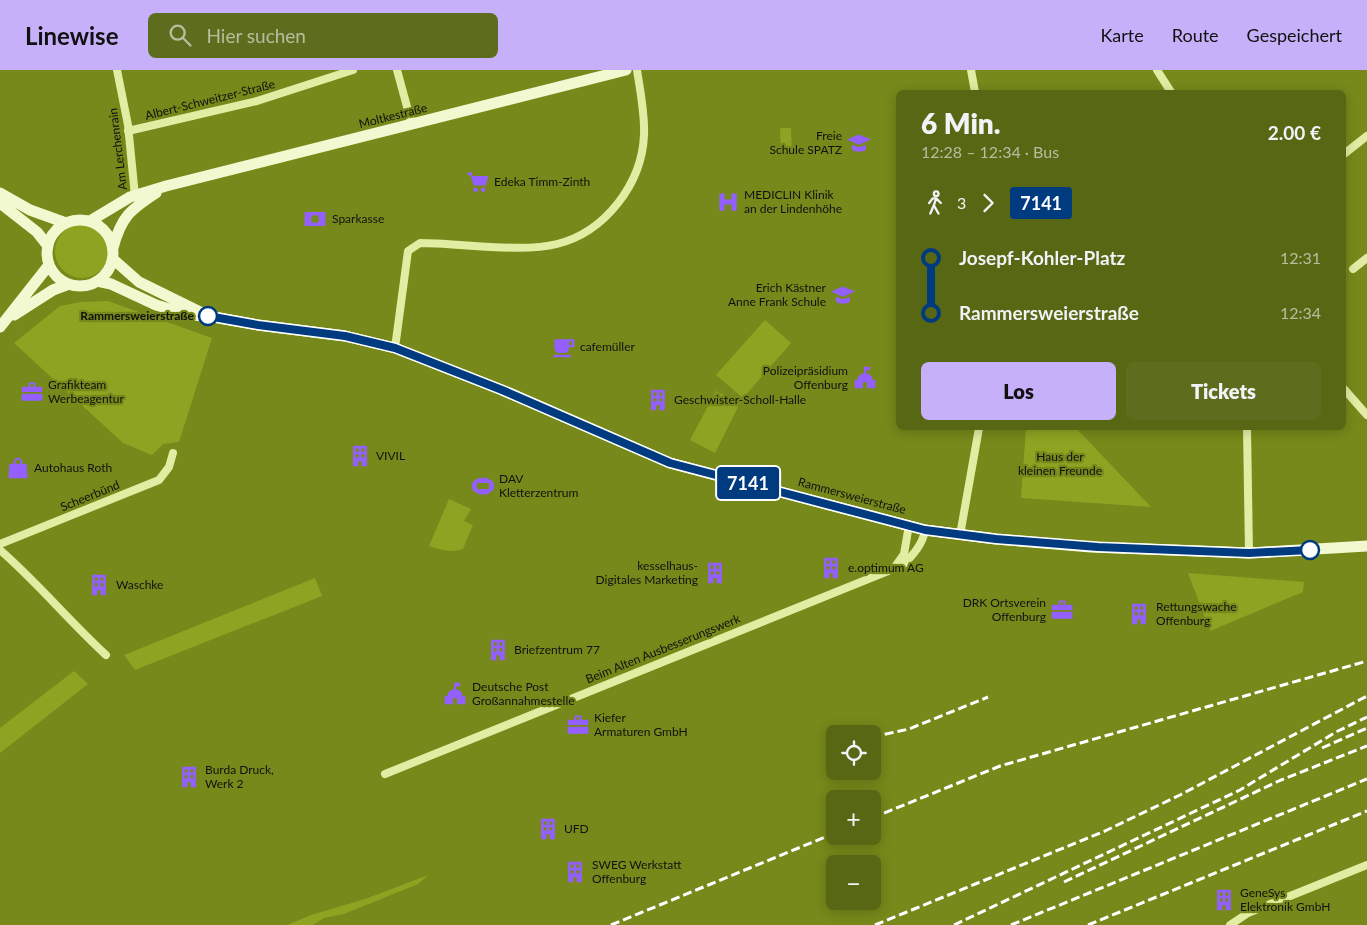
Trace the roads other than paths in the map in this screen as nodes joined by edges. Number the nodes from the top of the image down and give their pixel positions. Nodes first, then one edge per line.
1 (117, 70) edge
2 (353, 70) edge
3 (397, 70) edge
4 (626, 70) edge
5 (637, 70) edge
6 (971, 70) edge
7 (1156, 70) edge
8 (975, 90) edge
9 (1170, 90) edge
10 (412, 125) junction
11 (128, 131) junction
12 (1367, 136) edge
13 (1346, 152) edge
14 (166, 186) junction
15 (0, 193) edge
16 (135, 196) junction
17 (0, 203) edge
18 (90, 222) junction
19 (66, 223) junction
20 (48, 246) junction
21 (113, 254) junction
22 (1367, 258) edge
23 (49, 264) junction
24 (1353, 269) dead end
25 (97, 281) junction
26 (69, 284) junction
27 (208, 316) junction
28 (9, 318) junction
29 (0, 327) edge
30 (395, 348) junction
31 (1346, 391) edge
32 (1367, 415) edge
33 (979, 430) edge
34 (1247, 430) edge
35 (173, 453) dead end
36 (909, 525) junction
37 (925, 530) junction
38 (960, 535) junction
39 (0, 544) edge
40 (1367, 546) edge
41 (0, 550) edge
42 (1249, 553) junction
43 (894, 568) junction
44 (106, 655) dead end
45 (385, 774) dead end
46 (1367, 866) edge
47 (1230, 925) edge

1 - 11 street, Am Lerchenrain
2 - 11 street, Albert-Schweitzer-Straße
3 - 10 street
4 - 10 street, Moltkestraße
5 - 30 street
6 - 8 street
7 - 9 street
10 - 14 street, Moltkestraße
11 - 16 street, Am Lerchenrain
12 - 13 street
14 - 16 street, Moltkestraße
14 - 21 street, Moltkestraße
15 - 19 street
16 - 18 street, Moltkestraße
17 - 20 street
18 - 19 street
18 - 21 street
19 - 20 street
20 - 23 street
21 - 25 street
21 - 27 street, Rammersweierstraße
22 - 24 street
23 - 26 street
23 - 28 street
25 - 26 street
25 - 27 street, Rammersweierstraße
26 - 28 street
27 - 30 street, Rammersweierstraße
28 - 29 street
30 - 36 street, Rammersweierstraße
31 - 32 street
33 - 38 street
34 - 42 street
35 - 39 street, Scheerbünd
36 - 37 street, Rammersweierstraße
36 - 43 street
37 - 38 street, Rammersweierstraße
37 - 43 street, Beim Alten Ausbesserungswerk
38 - 42 street, Rammersweierstraße
40 - 42 street, Rammersweierstraße
41 - 44 street
43 - 45 street, Beim Alten Ausbesserungswerk
46 - 47 street

